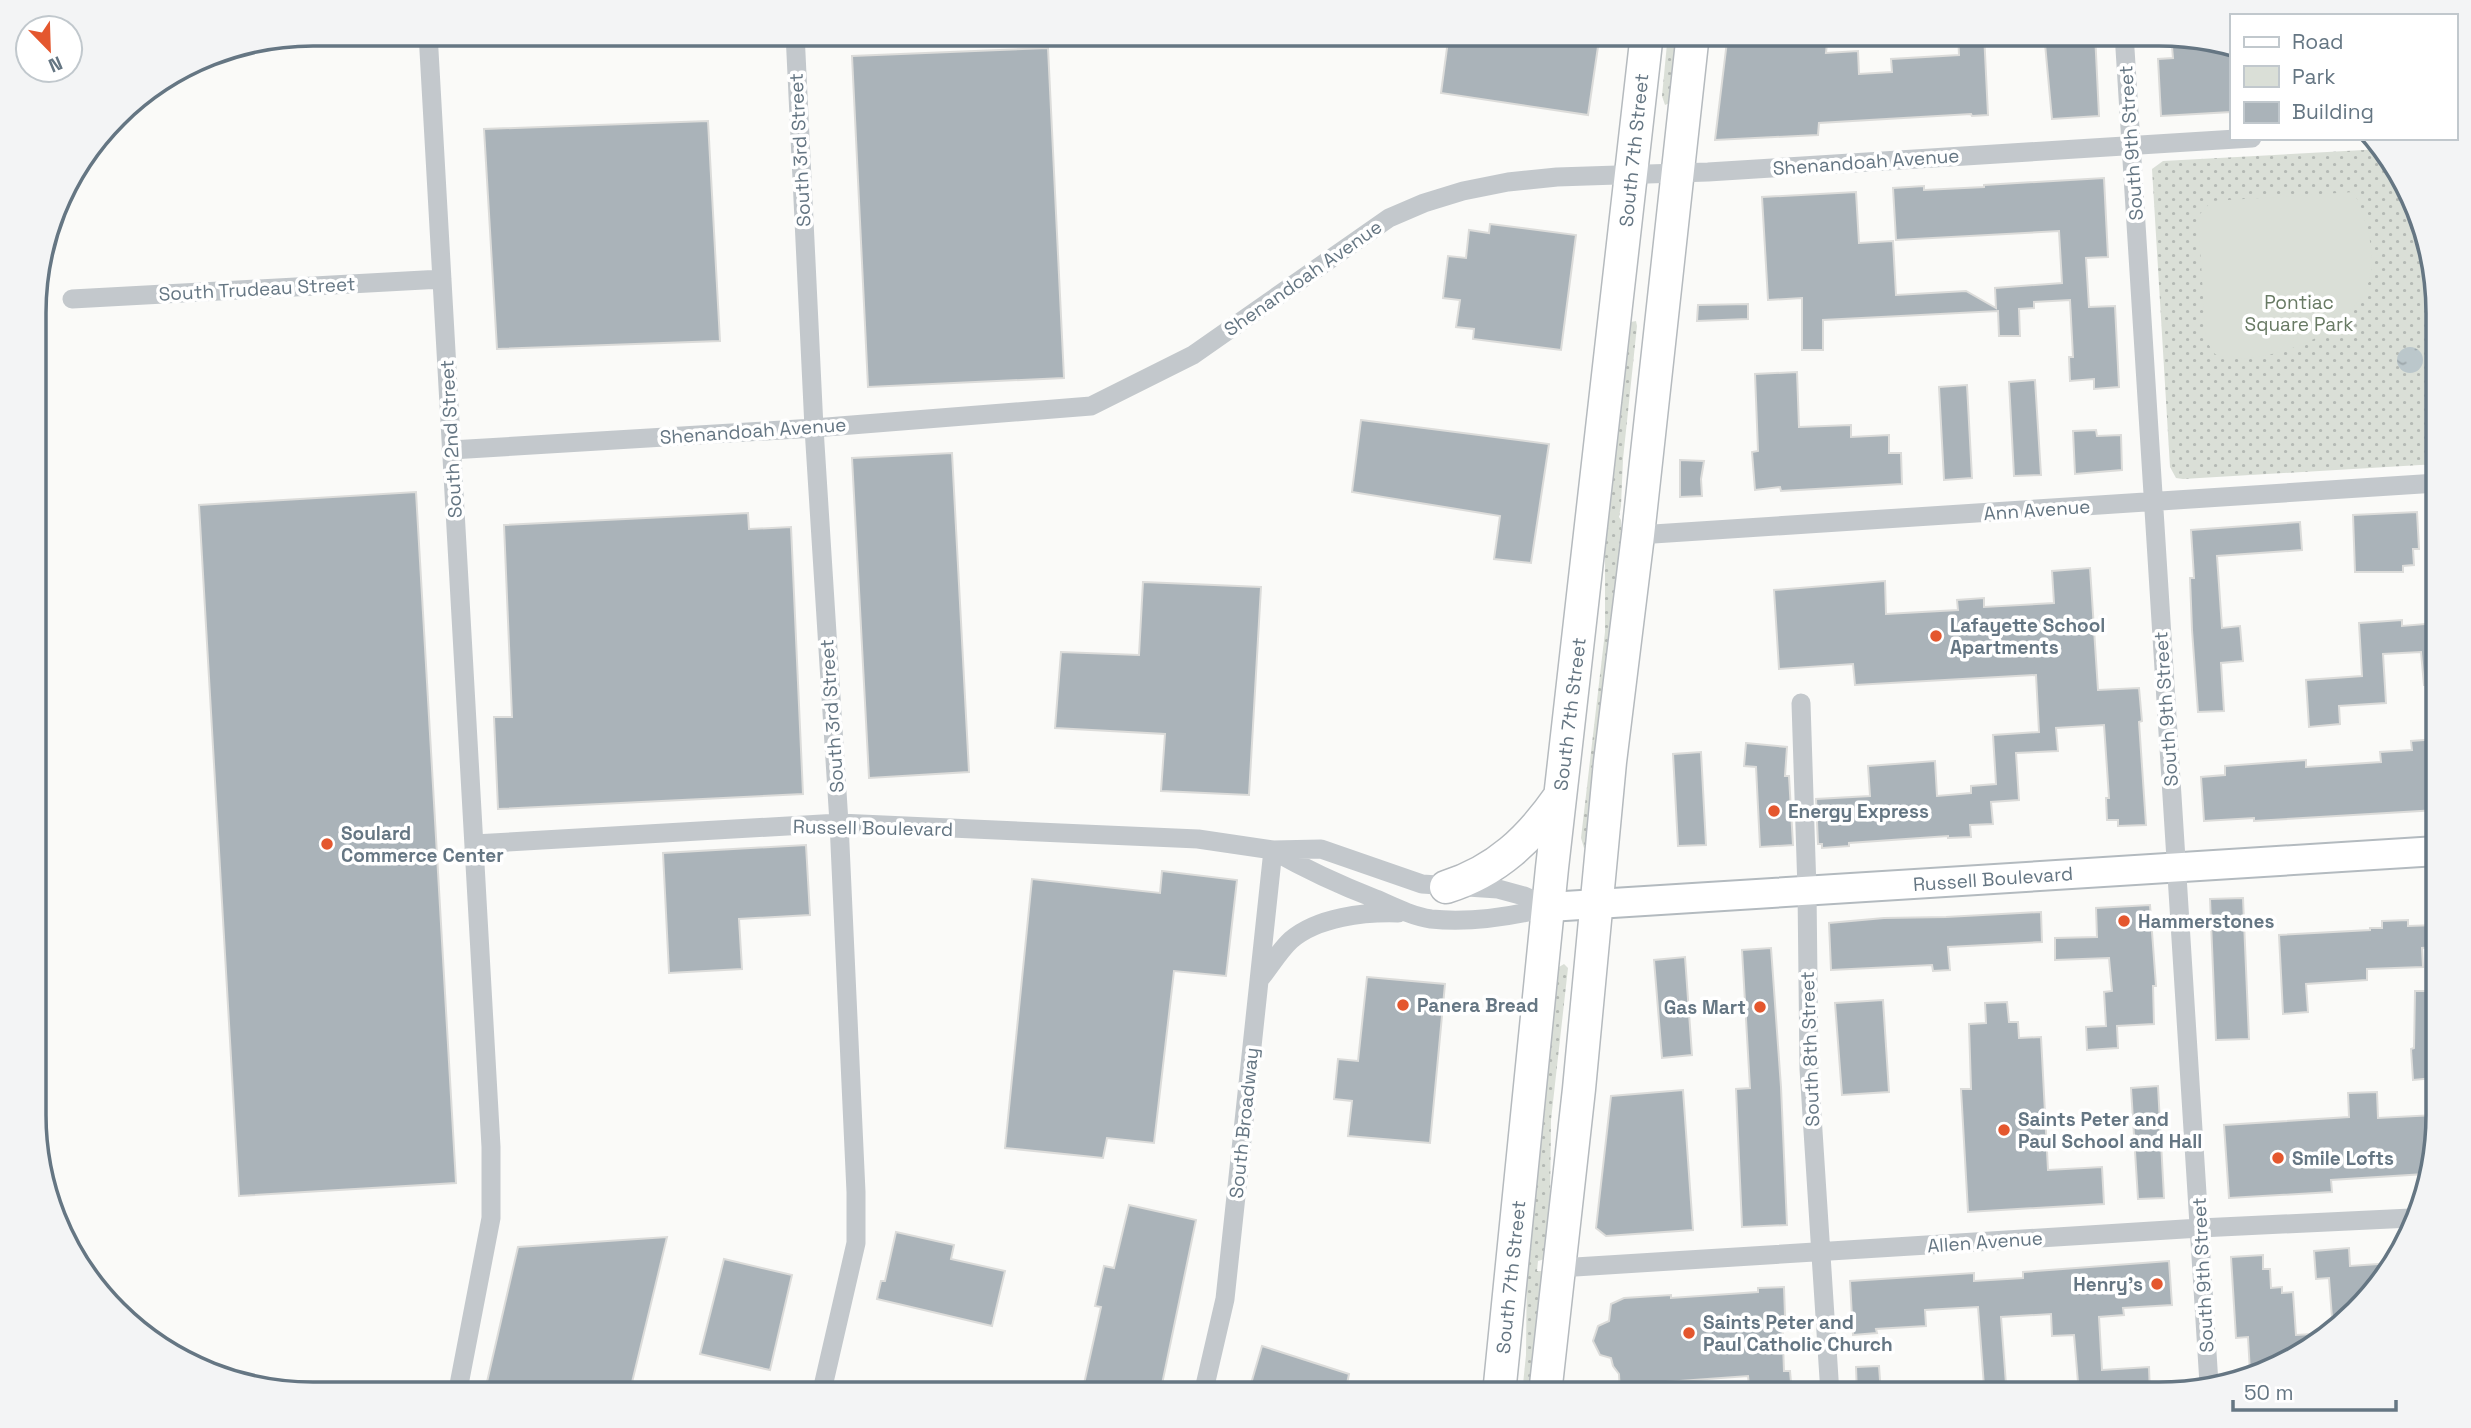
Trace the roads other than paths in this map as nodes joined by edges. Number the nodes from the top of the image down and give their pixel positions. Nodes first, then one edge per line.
1 (429, 46) edge
2 (795, 46) edge
3 (1646, 46) edge
4 (1691, 46) edge
5 (2125, 46) edge
6 (2230, 139) edge
7 (2131, 146) junction
8 (1678, 174) junction
9 (1632, 176) junction
10 (442, 279) junction
11 (72, 299) dead end
12 (814, 428) junction
13 (451, 450) junction
14 (2426, 485) edge
15 (2154, 502) junction
16 (1638, 535) junction
17 (1801, 703) dead end
18 (1561, 795) junction
19 (839, 823) junction
20 (474, 844) junction
21 (1273, 850) junction
22 (2426, 852) edge
23 (2177, 867) junction
24 (1446, 887) junction
25 (1807, 891) junction
26 (1596, 904) junction
27 (1549, 907) junction
28 (1411, 914) junction
29 (1259, 980) junction
30 (2404, 1218) edge
31 (2200, 1228) junction
32 (1820, 1252) junction
33 (1559, 1268) junction
34 (2209, 1377) edge
35 (459, 1382) edge
36 (824, 1382) edge
37 (1206, 1382) edge
38 (1500, 1382) edge
39 (1546, 1382) edge
40 (1829, 1382) edge

1 - 10 street, South 2nd Street
2 - 12 street, South 3rd Street
3 - 9 main road, South 7th Street
4 - 8 main road
5 - 7 street, South 9th Street
6 - 7 street, Shenandoah Avenue
7 - 8 street, Shenandoah Avenue
7 - 15 street, South 9th Street
8 - 9 street, Shenandoah Avenue
8 - 16 main road
9 - 12 street, Shenandoah Avenue
9 - 18 main road, South 7th Street
10 - 11 street, South Trudeau Street
10 - 13 street, South 2nd Street
12 - 13 street, Shenandoah Avenue
12 - 19 street, South 3rd Street
13 - 20 street, South 2nd Street
14 - 15 street, Ann Avenue
15 - 16 street, Ann Avenue
15 - 23 street, South 9th Street
16 - 26 main road
17 - 25 street, South 8th Street
18 - 24 main road
18 - 27 main road, South 7th Street
19 - 20 street, Russell Boulevard
19 - 21 street, Russell Boulevard
19 - 36 street, South 3rd Street
20 - 35 street, South 2nd Street
21 - 24 street, Russell Boulevard
21 - 28 street, Russell Boulevard
21 - 29 street, South Broadway
22 - 23 main road, Russell Boulevard
23 - 25 main road, Russell Boulevard
23 - 31 street, South 9th Street
24 - 27 street, Russell Boulevard
25 - 26 main road, Russell Boulevard
25 - 32 street, South 8th Street
26 - 27 main road, Russell Boulevard
26 - 33 main road
27 - 28 street, Russell Boulevard
27 - 38 main road, South 7th Street
28 - 29 street
29 - 37 street, South Broadway
30 - 31 street, Allen Avenue
31 - 32 street, Allen Avenue
31 - 34 street, South 9th Street
32 - 33 street, Allen Avenue
32 - 40 street, South 8th Street
33 - 39 main road

